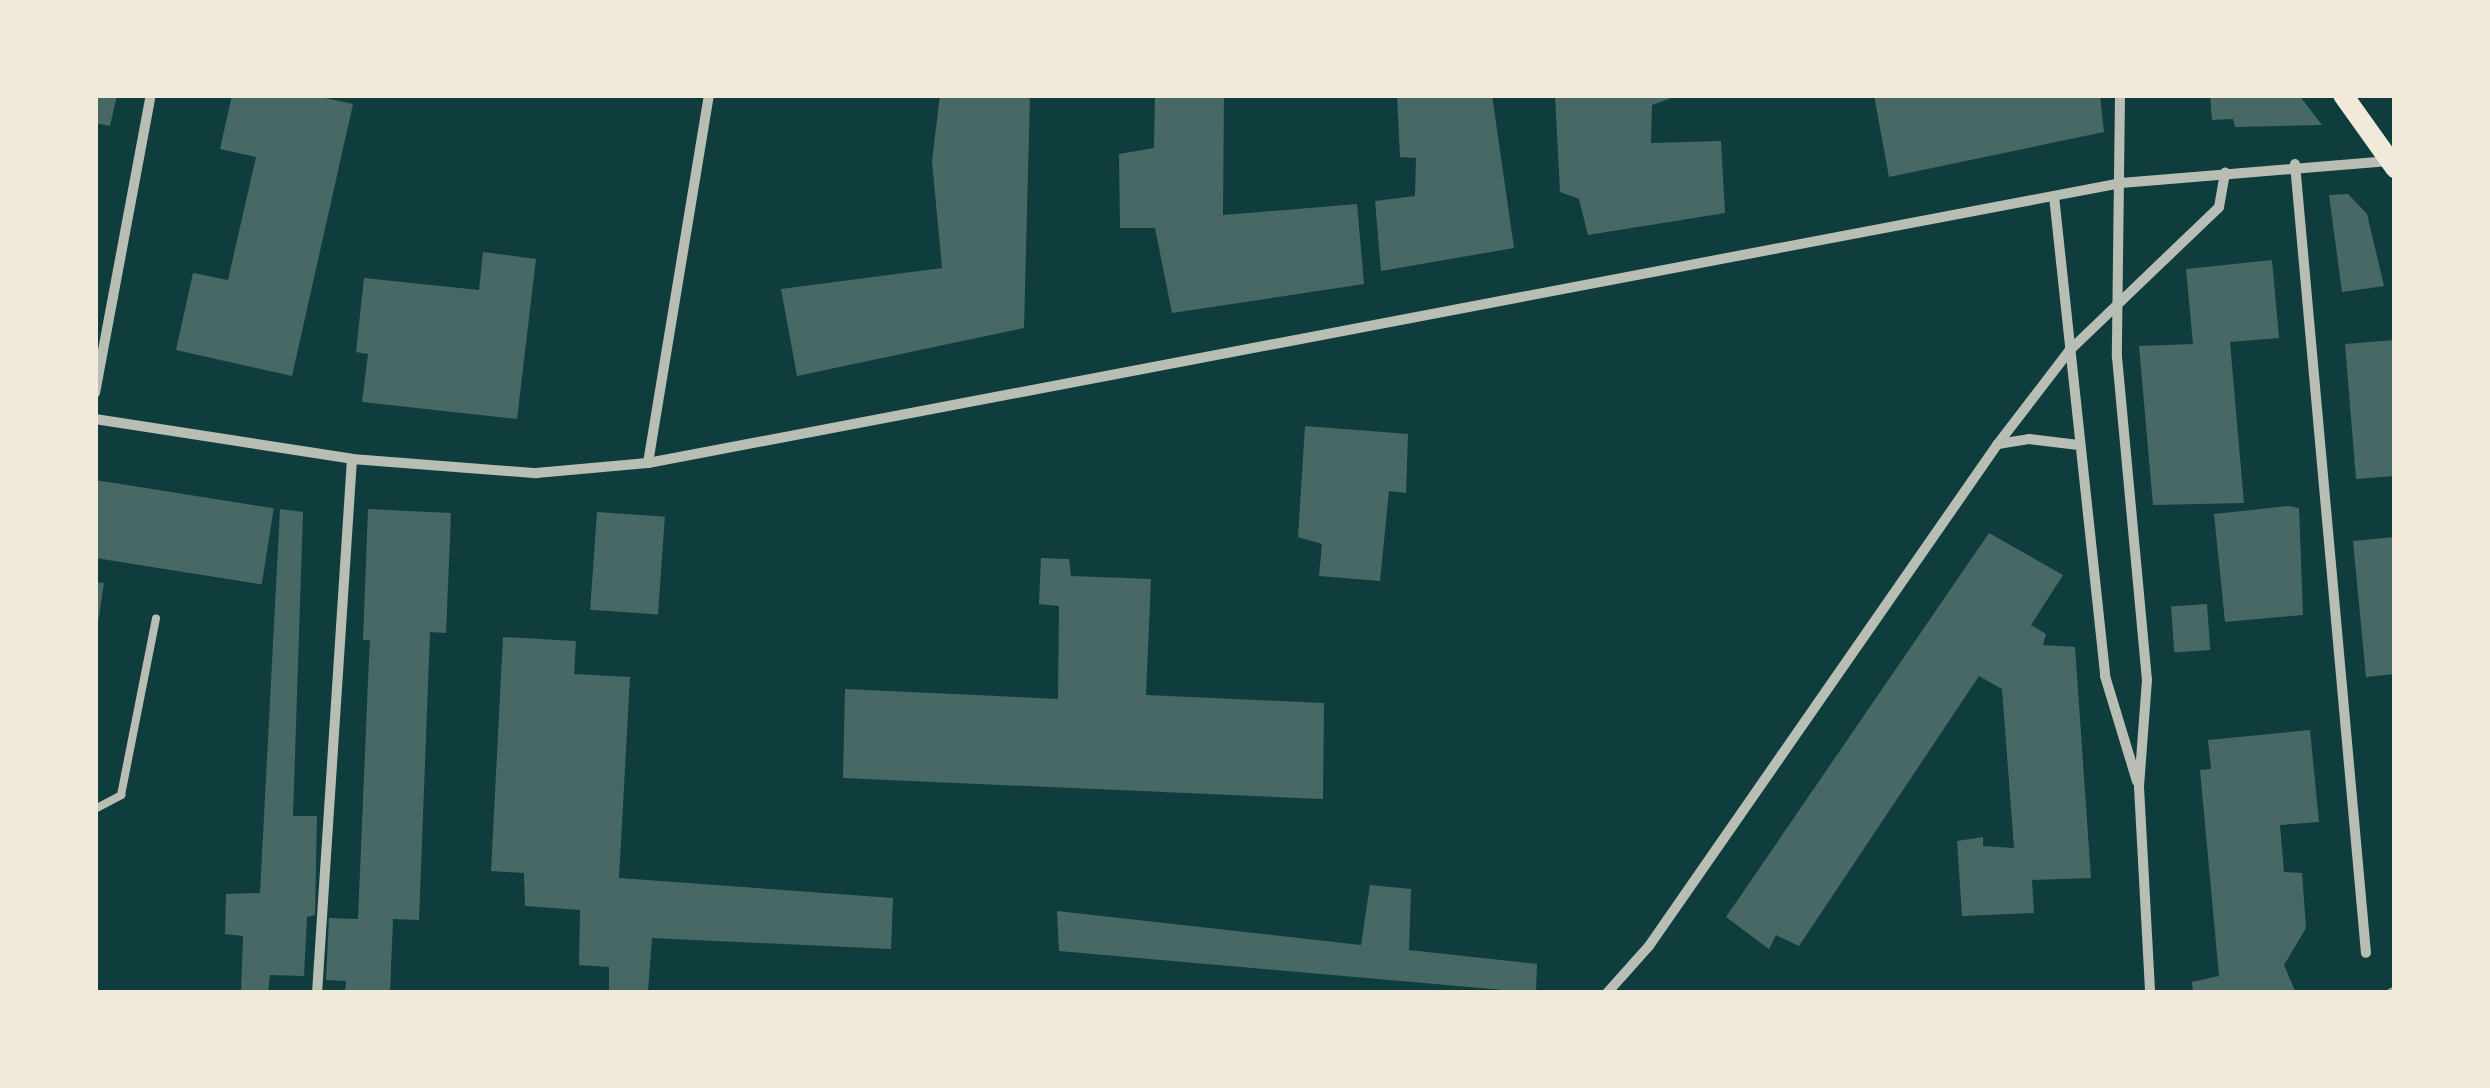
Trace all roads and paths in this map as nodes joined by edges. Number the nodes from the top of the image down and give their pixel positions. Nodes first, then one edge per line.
1 (151, 95) edge
2 (708, 95) edge
3 (2120, 95) edge
4 (2343, 95) edge
5 (2295, 164) junction
6 (2395, 164) edge
7 (2225, 172) junction
8 (2120, 183) junction
9 (2054, 196) junction
10 (2115, 304) junction
11 (2069, 351) junction
12 (95, 393) edge
13 (95, 419) edge
14 (1997, 444) junction
15 (2079, 445) junction
16 (352, 459) junction
17 (648, 463) junction
18 (156, 618) dead end
19 (2139, 787) junction
20 (95, 809) edge
21 (2366, 953) dead end
22 (317, 993) edge
23 (1608, 993) edge
24 (2150, 993) edge

1 - 12 street
2 - 17 street
3 - 8 street
4 - 6 main road
5 - 6 street
5 - 7 street
5 - 21 street
7 - 8 street
7 - 10 street
8 - 9 street
8 - 10 street
9 - 11 street
9 - 17 street
10 - 11 street
10 - 19 street
11 - 14 street
11 - 15 street
13 - 16 street
14 - 15 street
14 - 23 street
15 - 19 street
16 - 17 street
16 - 22 street
18 - 20 lane
19 - 24 street

